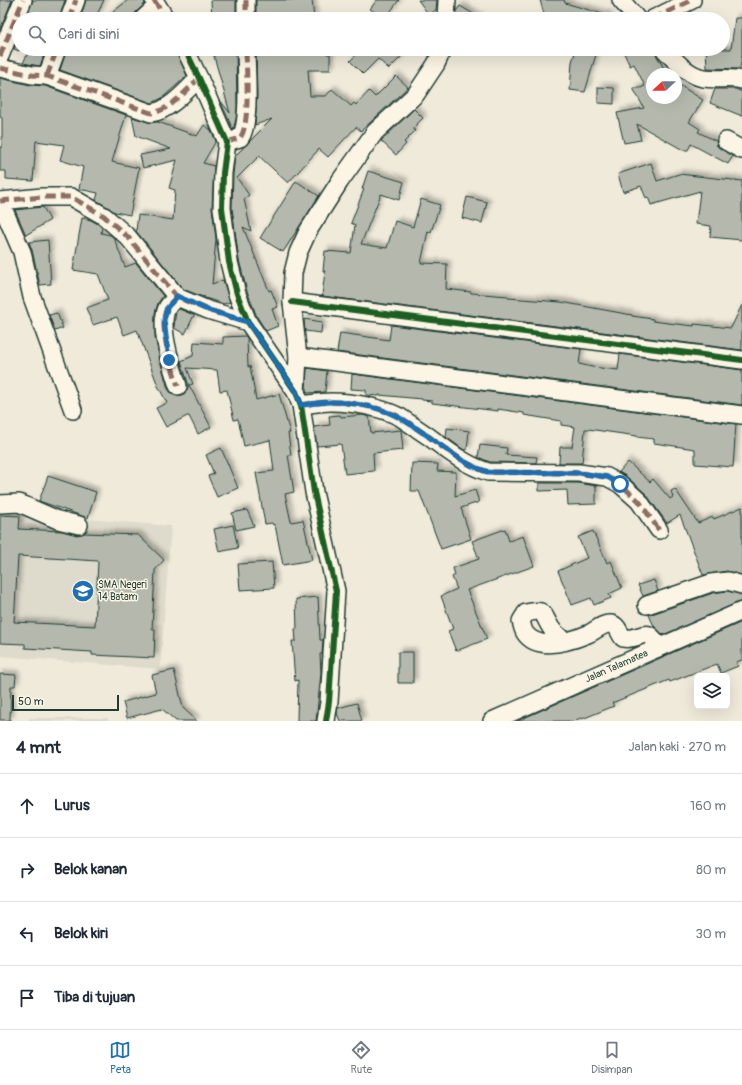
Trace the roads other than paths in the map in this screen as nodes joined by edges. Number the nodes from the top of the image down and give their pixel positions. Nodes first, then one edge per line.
1 (23, 0) edge
2 (76, 0) edge
3 (246, 0) edge
4 (447, 0) edge
5 (621, 0) edge
6 (692, 0) edge
7 (18, 12) edge
8 (72, 12) edge
9 (246, 12) edge
10 (446, 12) edge
11 (631, 12) edge
12 (667, 12) edge
13 (12, 27) edge
14 (0, 56) edge
15 (54, 56) edge
16 (188, 56) edge
17 (246, 56) edge
18 (440, 56) edge
19 (670, 56) edge
20 (0, 68) edge
21 (47, 76) junction
22 (199, 78) junction
23 (742, 80) edge
24 (726, 141) dead end
25 (227, 142) junction
26 (742, 150) edge
27 (0, 201) edge
28 (177, 296) junction
29 (292, 302) junction
30 (248, 322) junction
31 (298, 357) junction
32 (742, 360) edge
33 (178, 386) dead end
34 (298, 399) junction
35 (73, 410) dead end
36 (742, 415) edge
37 (0, 504) edge
38 (79, 525) dead end
39 (659, 530) dead end
40 (742, 585) edge
41 (647, 605) dead end
42 (742, 611) edge
43 (565, 641) dead end
44 (658, 648) junction
45 (326, 721) edge
46 (492, 721) edge

1 - 7 street
2 - 8 street
3 - 9 street
4 - 10 street
5 - 11 street
6 - 12 street
13 - 14 street
15 - 21 street
16 - 22 street
17 - 25 street
18 - 29 street
19 - 23 street
20 - 21 street
21 - 22 street
22 - 25 street
24 - 26 street
25 - 30 street
27 - 28 street
27 - 35 street
28 - 30 street
28 - 33 street
29 - 31 street
29 - 32 street
30 - 34 street
31 - 34 street
31 - 36 street
34 - 39 street
34 - 45 street
37 - 38 street
40 - 41 street
42 - 44 street, Jalan Talamatea
43 - 44 street
44 - 46 street, Jalan Talamatea

